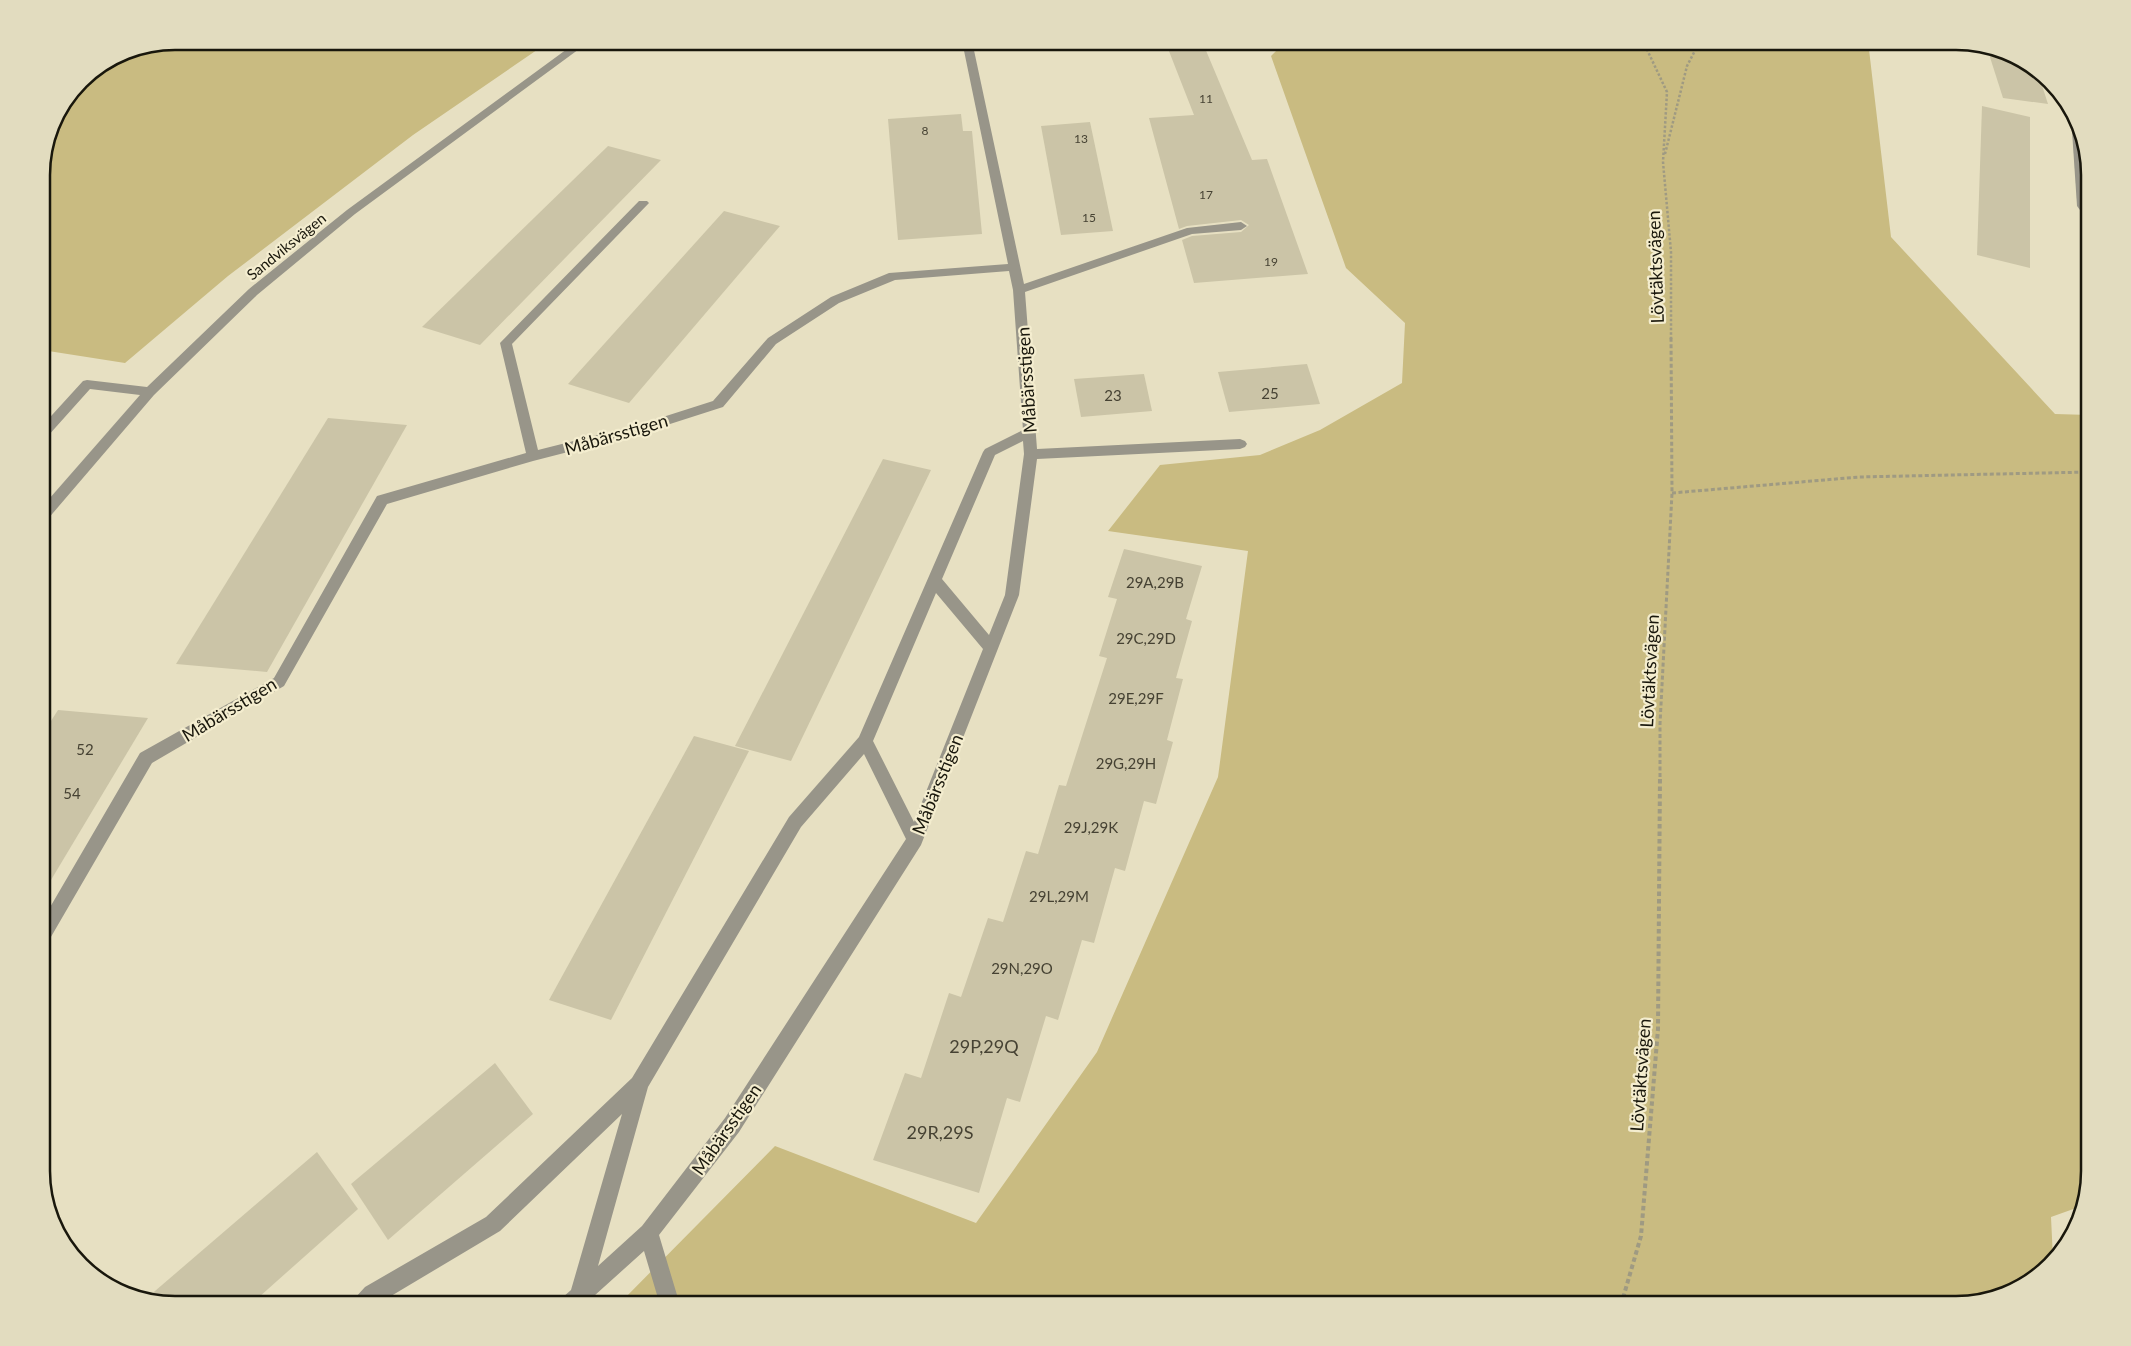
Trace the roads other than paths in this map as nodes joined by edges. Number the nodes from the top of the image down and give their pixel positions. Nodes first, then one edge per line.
1 (573, 50) edge
2 (969, 50) edge
3 (2077, 144) edge
4 (2081, 178) edge
5 (643, 203) dead end
6 (1241, 226) dead end
7 (1013, 267) junction
8 (1019, 290) junction
9 (150, 392) junction
10 (50, 425) edge
11 (1030, 432) junction
12 (1240, 444) dead end
13 (1031, 454) junction
14 (533, 456) junction
15 (50, 507) edge
16 (935, 582) junction
17 (992, 649) junction
18 (865, 741) junction
19 (915, 840) junction
20 (50, 922) edge
21 (639, 1085) junction
22 (649, 1233) junction
23 (370, 1296) edge
24 (575, 1296) edge
25 (578, 1296) edge
26 (667, 1296) edge

1 - 9 street, Sandviksvägen
2 - 7 street, Måbärsstigen
3 - 4 street
5 - 14 street
6 - 8 street
7 - 8 street, Måbärsstigen
7 - 14 street, Måbärsstigen
8 - 11 street, Måbärsstigen
9 - 10 street
9 - 15 street, Sandviksvägen
11 - 13 street, Måbärsstigen
11 - 16 street
12 - 13 street
13 - 17 street, Måbärsstigen
14 - 20 street, Måbärsstigen
16 - 17 street
16 - 18 street
17 - 19 street, Måbärsstigen
18 - 19 street
18 - 21 street
19 - 22 street, Måbärsstigen
21 - 23 street
21 - 24 street
22 - 25 street, Måbärsstigen
22 - 26 street

